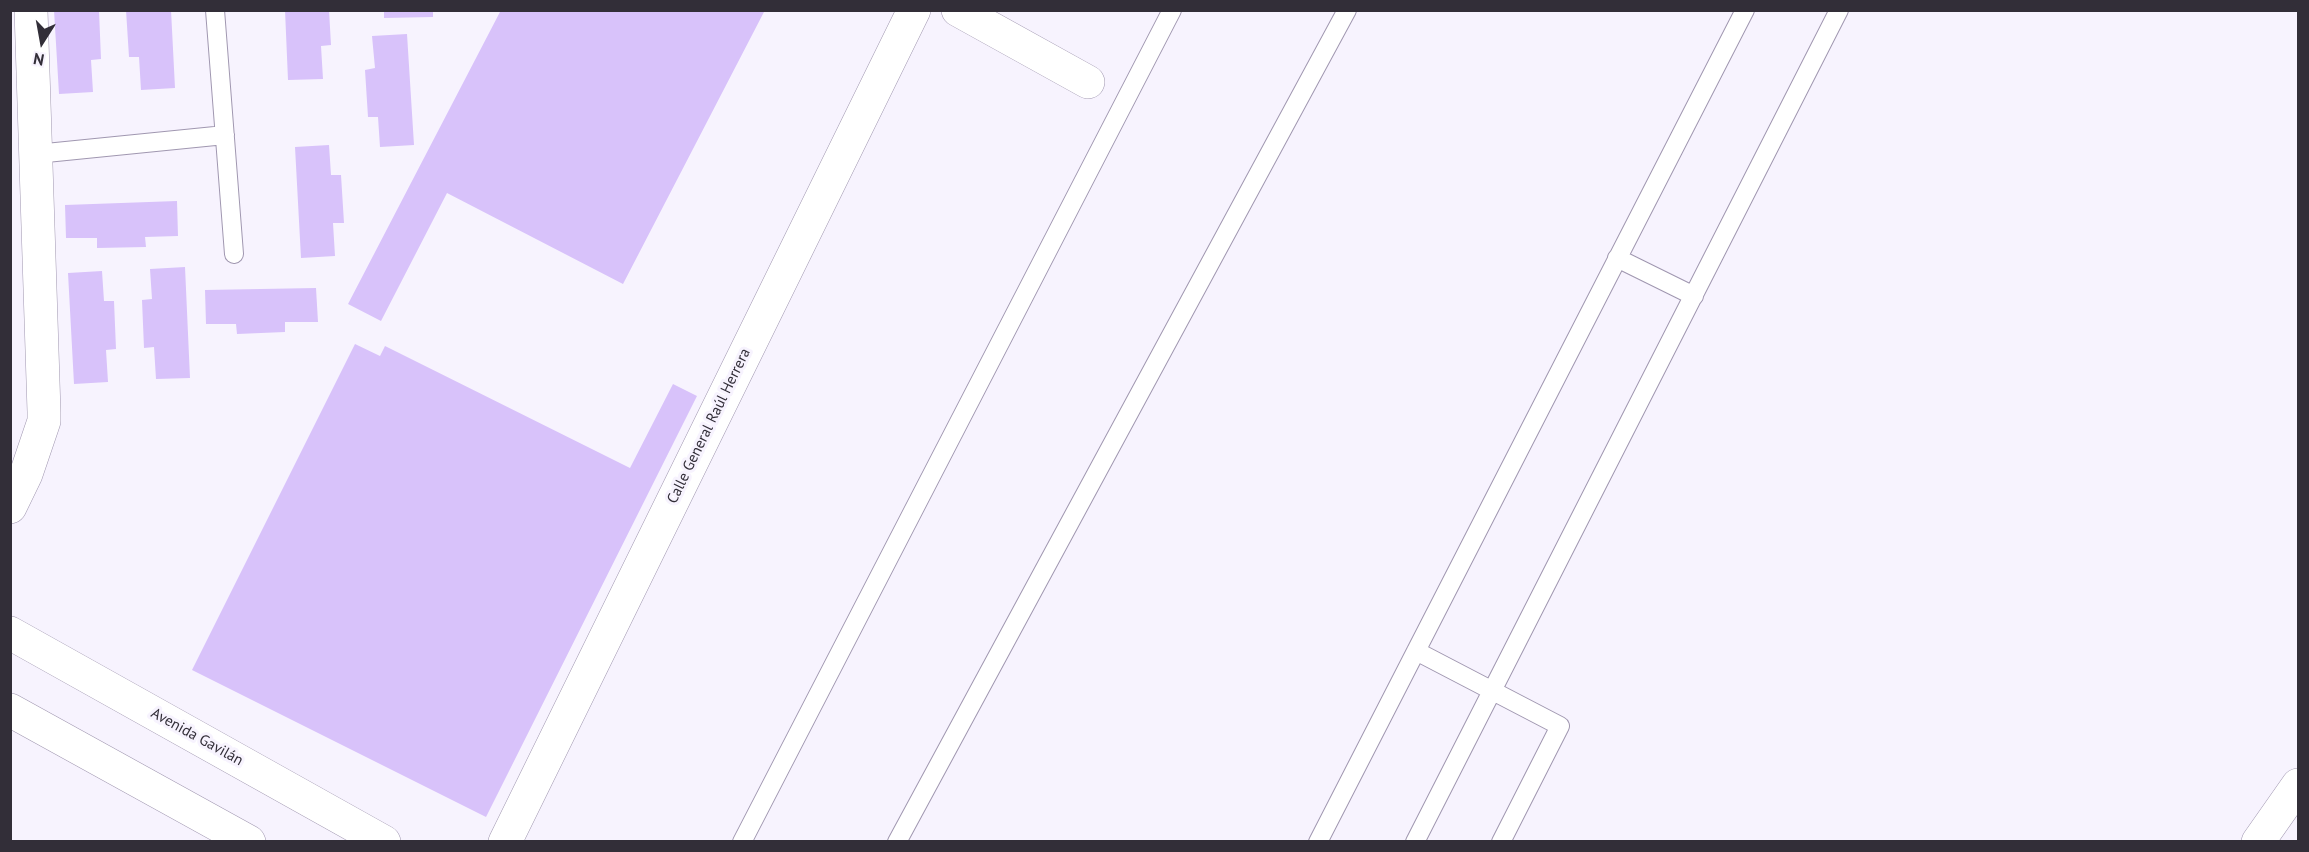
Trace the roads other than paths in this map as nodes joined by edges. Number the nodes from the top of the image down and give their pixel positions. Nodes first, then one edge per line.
1 (31, 10) edge
2 (215, 10) edge
3 (914, 10) edge
4 (958, 10) edge
5 (1172, 10) edge
6 (1347, 10) edge
7 (1745, 10) edge
8 (1839, 10) edge
9 (1088, 82) dead end
10 (225, 135) junction
11 (36, 154) junction
12 (234, 254) dead end
13 (1617, 258) junction
14 (1694, 296) junction
15 (10, 507) edge
16 (10, 633) edge
17 (1416, 651) junction
18 (1492, 691) junction
19 (10, 710) edge
20 (2298, 785) edge
21 (249, 842) edge
22 (384, 842) edge
23 (505, 842) edge
24 (742, 842) edge
25 (897, 842) edge
26 (1318, 842) edge
27 (1415, 842) edge
28 (1501, 842) edge
29 (2258, 842) edge

1 - 11 street
2 - 10 lane
3 - 23 street, Calle General Raúl Herrera
4 - 9 street
5 - 24 lane
6 - 25 lane
7 - 13 lane
8 - 14 lane
10 - 11 lane
10 - 12 lane
11 - 15 street
13 - 14 lane
13 - 17 lane
14 - 18 lane
16 - 22 street, Avenida Gavilán
17 - 18 lane
17 - 26 lane
18 - 27 lane
18 - 28 lane
19 - 21 street
20 - 29 street

